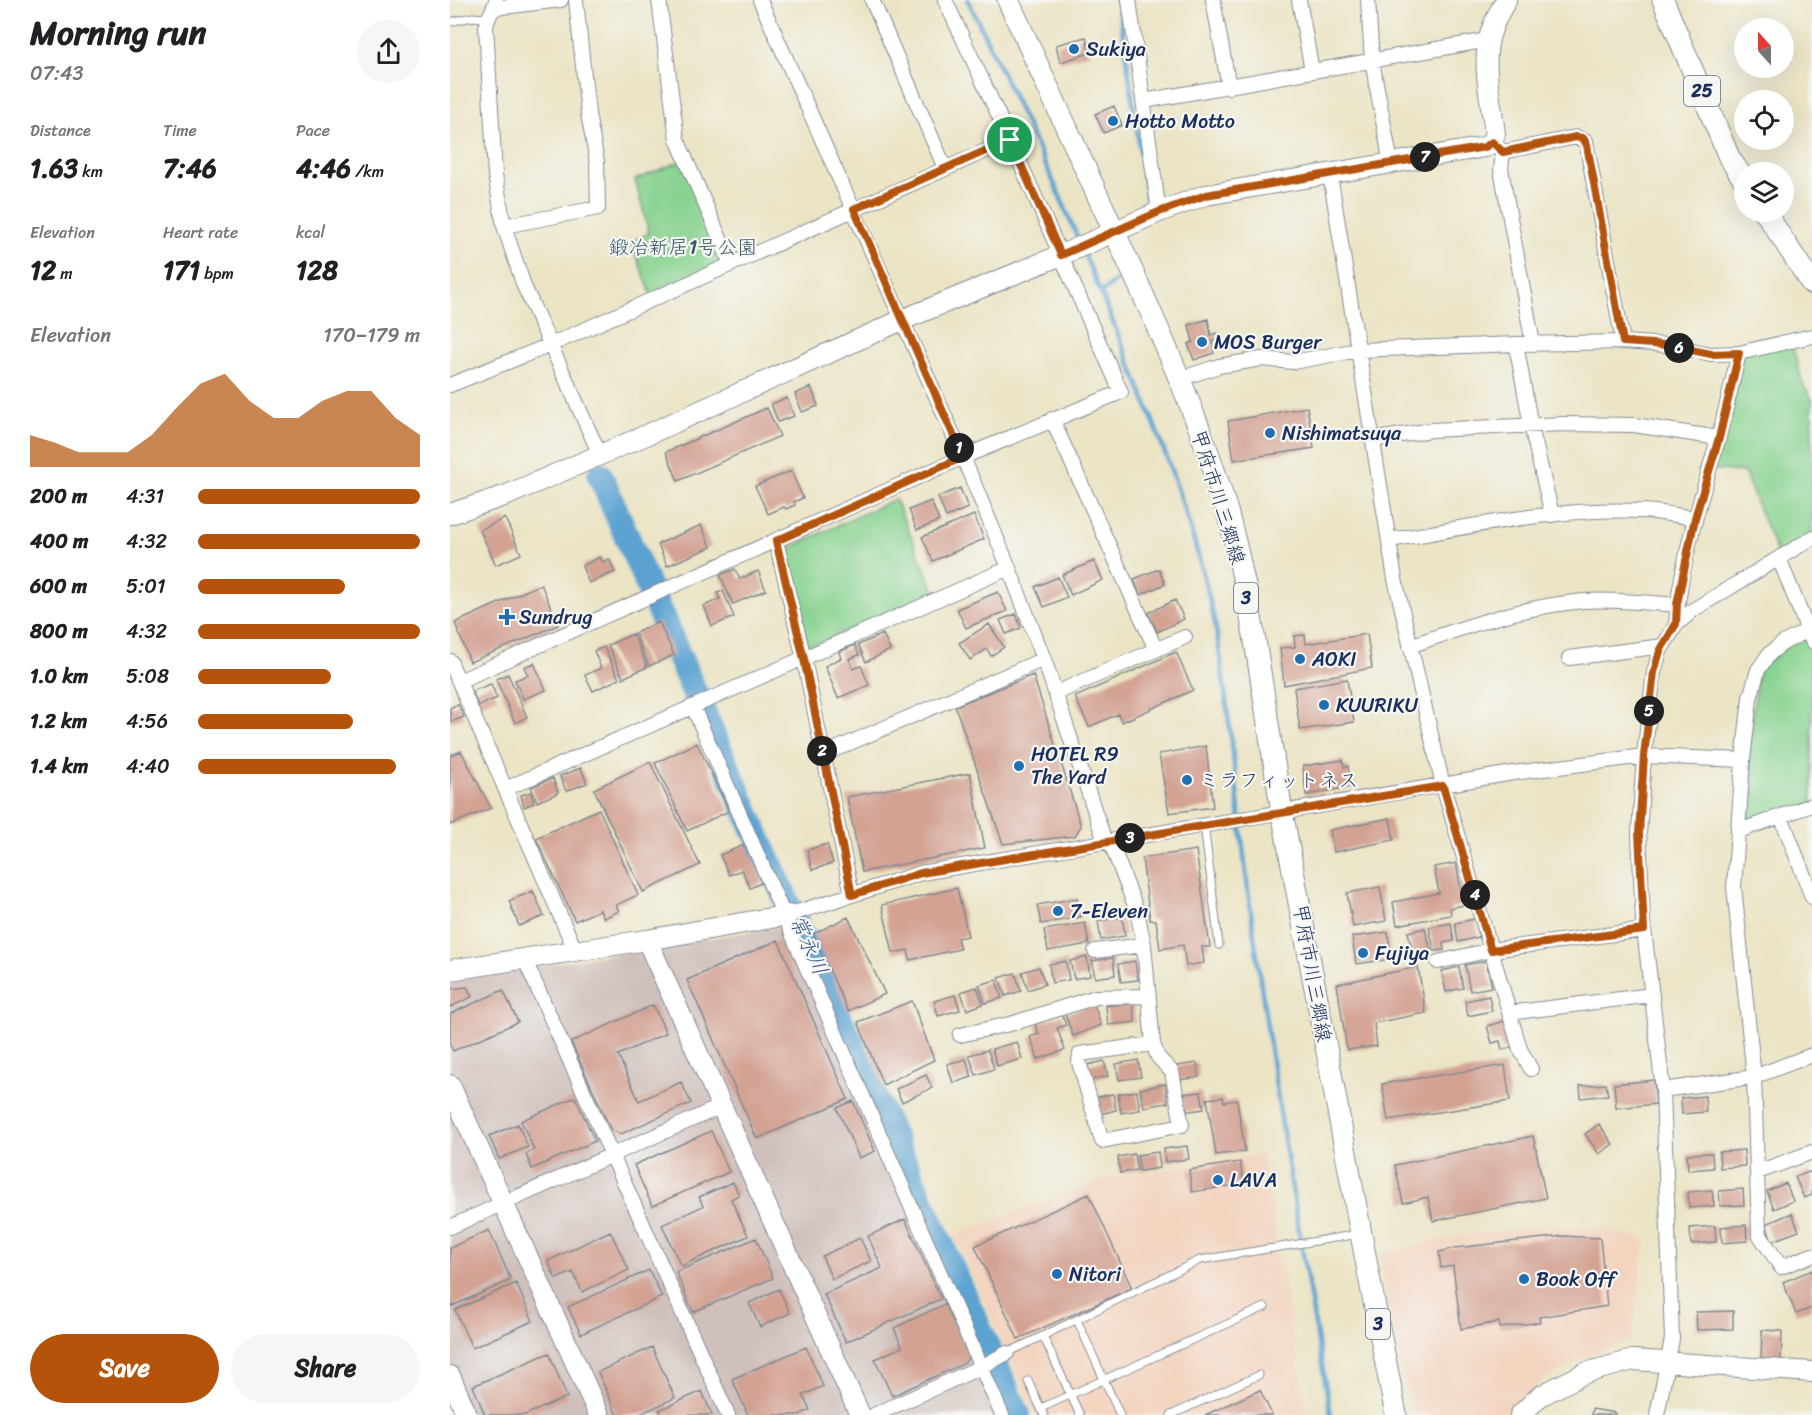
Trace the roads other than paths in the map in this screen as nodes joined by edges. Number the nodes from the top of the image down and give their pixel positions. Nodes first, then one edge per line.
1 (561, 0) edge
2 (576, 0) edge
3 (659, 0) edge
4 (760, 0) edge
5 (872, 0) edge
6 (945, 0) edge
7 (1008, 0) edge
8 (1129, 0) edge
9 (1213, 0) edge
10 (1299, 0) edge
11 (1368, 0) edge
12 (1506, 0) edge
13 (1663, 0) edge
14 (492, 9) edge
15 (450, 22) edge
16 (1488, 40) junction
17 (1372, 61) junction
18 (1312, 71) junction
19 (1229, 87) junction
20 (1144, 100) junction
21 (1010, 140) junction
22 (1498, 147) junction
23 (1391, 164) junction
24 (1734, 165) edge
25 (945, 168) junction
26 (1330, 174) junction
27 (854, 209) junction
28 (1159, 212) junction
29 (1772, 222) edge
30 (504, 226) junction
31 (1106, 235) junction
32 (1063, 254) junction
33 (731, 264) junction
34 (1812, 284) edge
35 (903, 320) junction
36 (1812, 336) edge
37 (1623, 342) junction
38 (1516, 344) junction
39 (1533, 344) junction
40 (550, 345) junction
41 (1358, 350) junction
42 (1739, 353) junction
43 (1179, 379) junction
44 (450, 385) edge
45 (1052, 419) junction
46 (1530, 426) junction
47 (1719, 438) junction
48 (1372, 440) junction
49 (600, 455) junction
50 (963, 457) junction
51 (450, 514) edge
52 (1552, 515) junction
53 (1695, 518) junction
54 (1812, 538) edge
55 (1389, 540) junction
56 (776, 541) junction
57 (1779, 558) junction
58 (1009, 568) junction
59 (1677, 604) junction
60 (1676, 624) junction
61 (1810, 633) edge
62 (1185, 637) dead end
63 (1410, 646) junction
64 (1664, 646) junction
65 (1156, 650) junction
66 (1569, 658) dead end
67 (804, 659) junction
68 (1044, 659) junction
69 (450, 662) edge
70 (459, 681) junction
71 (1056, 693) junction
72 (698, 704) junction
73 (822, 755) junction
74 (1644, 756) junction
75 (1743, 760) junction
76 (1443, 786) junction
77 (505, 789) junction
78 (1812, 804) edge
79 (1272, 815) junction
80 (1781, 816) junction
81 (1204, 825) junction
82 (1739, 831) junction
83 (1107, 841) junction
84 (852, 895) junction
85 (1812, 897) edge
86 (792, 914) junction
87 (1644, 930) junction
88 (647, 940) junction
89 (1144, 945) junction
90 (1219, 945) dead end
91 (575, 950) junction
92 (1491, 950) junction
93 (1095, 951) dead end
94 (524, 958) junction
95 (1438, 962) dead end
96 (450, 970) edge
97 (1652, 995) junction
98 (1149, 996) junction
99 (1509, 1013) junction
100 (960, 1035) dead end
101 (1153, 1044) junction
102 (1812, 1055) edge
103 (1531, 1069) dead end
104 (1754, 1077) junction
105 (450, 1085) edge
106 (1663, 1090) junction
107 (723, 1106) junction
108 (1812, 1152) edge
109 (614, 1155) junction
110 (1758, 1172) junction
111 (503, 1203) junction
112 (450, 1227) edge
113 (1360, 1233) junction
114 (1812, 1255) edge
115 (1265, 1307) dead end
116 (1077, 1320) junction
117 (1043, 1336) junction
118 (1007, 1353) joint
119 (1668, 1363) junction
120 (981, 1367) junction
121 (1812, 1372) edge
122 (1259, 1375) dead end
123 (450, 1376) edge
124 (1104, 1379) junction
125 (1028, 1381) dead end
126 (1070, 1395) junction
127 (1043, 1412) edge
128 (467, 1415) edge
129 (599, 1415) edge
130 (728, 1415) edge
131 (860, 1415) edge
132 (874, 1415) edge
133 (1002, 1415) edge
134 (1080, 1415) edge
135 (1120, 1415) edge
136 (1171, 1415) edge
137 (1396, 1415) edge
138 (1521, 1415) edge
139 (1657, 1415) edge

1 - 14 street
2 - 30 street
3 - 33 street
4 - 27 street
5 - 25 street
6 - 21 street
7 - 31 main road, 甲府市川三郷線 / 3
8 - 20 street
9 - 19 street
10 - 18 street
11 - 17 street
12 - 16 street
13 - 24 main road, 25
14 - 15 lane
14 - 30 street
16 - 17 street
16 - 22 street
17 - 18 street
17 - 23 street
18 - 19 street
19 - 20 street
20 - 28 street
21 - 25 street
21 - 32 street
22 - 23 street
22 - 37 street
22 - 39 street
23 - 26 street
25 - 27 street
26 - 28 street
26 - 41 street
27 - 33 street
27 - 35 street
28 - 31 street
29 - 34 main road
30 - 40 street
31 - 32 street
31 - 43 main road, 甲府市川三郷線 / 3
32 - 35 street
32 - 45 street
33 - 40 street
35 - 49 street
35 - 50 street
36 - 42 street
37 - 39 street
37 - 42 street
38 - 39 street
38 - 41 street
38 - 46 street
40 - 44 street
40 - 49 street
41 - 43 street
41 - 48 street
42 - 47 street
43 - 79 main road, 甲府市川三郷線 / 3
45 - 50 street
45 - 65 street
46 - 47 street
46 - 48 street
46 - 52 street
47 - 53 street
48 - 55 street
49 - 51 street
50 - 56 street
50 - 58 street
52 - 53 street
52 - 55 street
53 - 59 street
54 - 57 street
55 - 63 street
56 - 67 street
56 - 70 street
57 - 60 street
57 - 61 street
58 - 67 street
58 - 68 street
59 - 60 street
59 - 63 street
60 - 64 street
61 - 75 street
62 - 65 street
63 - 76 street
64 - 66 street
64 - 74 street
65 - 71 street
67 - 72 street
67 - 73 street
68 - 71 street
68 - 73 street
69 - 70 street
70 - 77 street
71 - 83 street
72 - 77 street
72 - 86 street
73 - 84 street
74 - 75 street
74 - 76 street
74 - 87 street
75 - 82 street
76 - 79 street
76 - 92 street
77 - 91 street
78 - 80 street
79 - 81 street
79 - 113 main road, 甲府市川三郷線 / 3
80 - 82 street
80 - 85 street
81 - 83 street
81 - 90 lane
82 - 104 street
83 - 84 street
83 - 89 street
84 - 86 street
86 - 88 street
86 - 120 street
87 - 92 street
87 - 97 street
88 - 91 street
88 - 107 street
89 - 93 street
89 - 98 street
91 - 94 street
92 - 95 street
92 - 99 street
94 - 96 street
94 - 109 street
97 - 99 street
97 - 106 street
98 - 100 street
98 - 101 street
99 - 103 street
101 - 101 street
102 - 104 street
104 - 106 street
104 - 110 street
105 - 111 street
106 - 119 street
107 - 109 street
107 - 131 street
108 - 110 street
109 - 111 street
109 - 130 street
110 - 114 street
111 - 112 street
111 - 129 street
113 - 116 lane
113 - 137 main road, 甲府市川三郷線 / 3
115 - 124 lane
116 - 117 lane
116 - 124 lane
117 - 118 lane
117 - 126 lane
118 - 120 street
119 - 121 street
119 - 138 street
119 - 139 street
120 - 132 street
120 - 133 street
122 - 136 lane
123 - 128 street
124 - 126 lane
124 - 135 lane
125 - 127 lane
126 - 127 lane
126 - 134 lane

